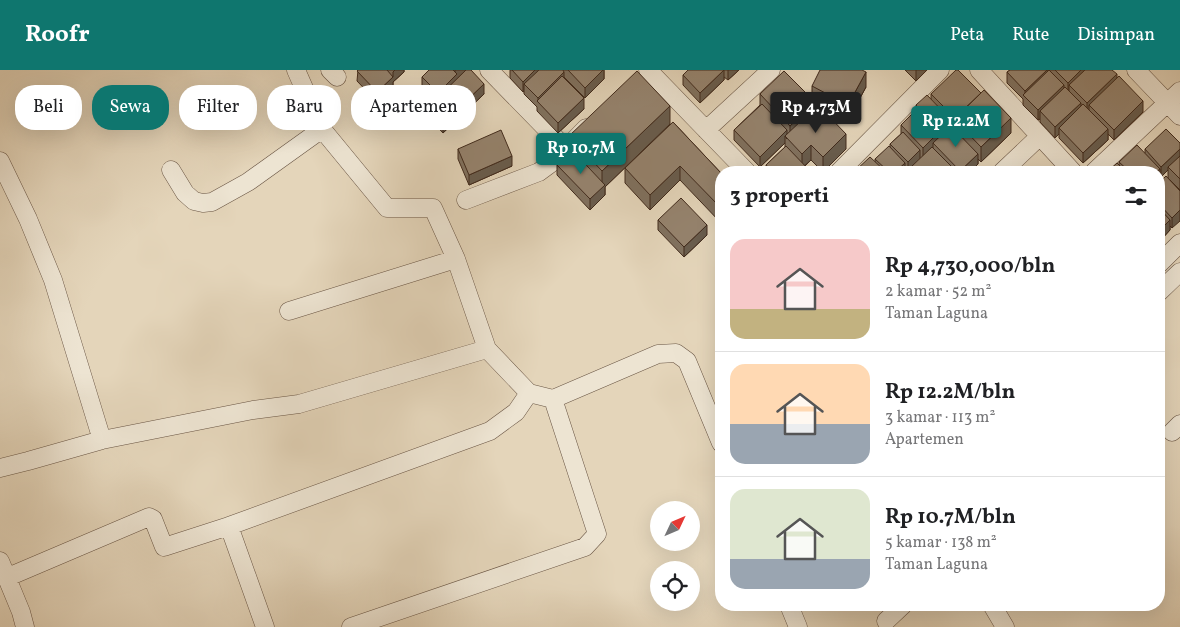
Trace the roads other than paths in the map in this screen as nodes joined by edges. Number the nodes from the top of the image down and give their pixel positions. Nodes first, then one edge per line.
1 (296, 70) edge
2 (489, 70) edge
3 (771, 70) edge
4 (940, 70) edge
5 (979, 70) edge
6 (1136, 70) edge
7 (642, 72) edge
8 (303, 85) edge
9 (1174, 97) edge
10 (600, 113) edge
11 (1180, 116) edge
12 (321, 130) edge
13 (323, 130) edge
14 (706, 130) junction
15 (1040, 136) junction
16 (566, 149) junction
17 (0, 161) edge
18 (741, 166) edge
19 (845, 166) edge
20 (1008, 166) edge
21 (1068, 166) edge
22 (1100, 166) edge
23 (170, 170) dead end
24 (466, 200) dead end
25 (1180, 243) edge
26 (1165, 258) edge
27 (456, 259) junction
28 (1180, 272) edge
29 (1165, 286) edge
30 (289, 312) dead end
31 (487, 349) junction
32 (529, 393) junction
33 (553, 399) junction
34 (715, 429) edge
35 (102, 440) junction
36 (0, 468) edge
37 (229, 526) junction
38 (0, 561) edge
39 (8, 577) junction
40 (791, 611) edge
41 (897, 611) edge
42 (996, 611) edge
43 (886, 621) dead end
44 (25, 627) edge
45 (265, 627) edge
46 (351, 627) edge
47 (798, 627) edge
48 (1005, 627) edge

1 - 8 street
2 - 16 street
3 - 14 street
4 - 19 street
5 - 15 street
6 - 9 street
7 - 14 street
9 - 11 street
9 - 22 street
10 - 16 street
12 - 23 street
13 - 27 street
14 - 18 street
15 - 20 street
15 - 21 street
16 - 24 street
17 - 35 street
25 - 26 street
27 - 30 street
27 - 31 street
28 - 29 street
31 - 32 street
31 - 35 street
32 - 33 street
32 - 37 street
33 - 34 street
33 - 46 street
35 - 36 street
37 - 39 street
37 - 45 street
38 - 39 street
39 - 44 street
40 - 47 street
41 - 43 street
42 - 48 street

